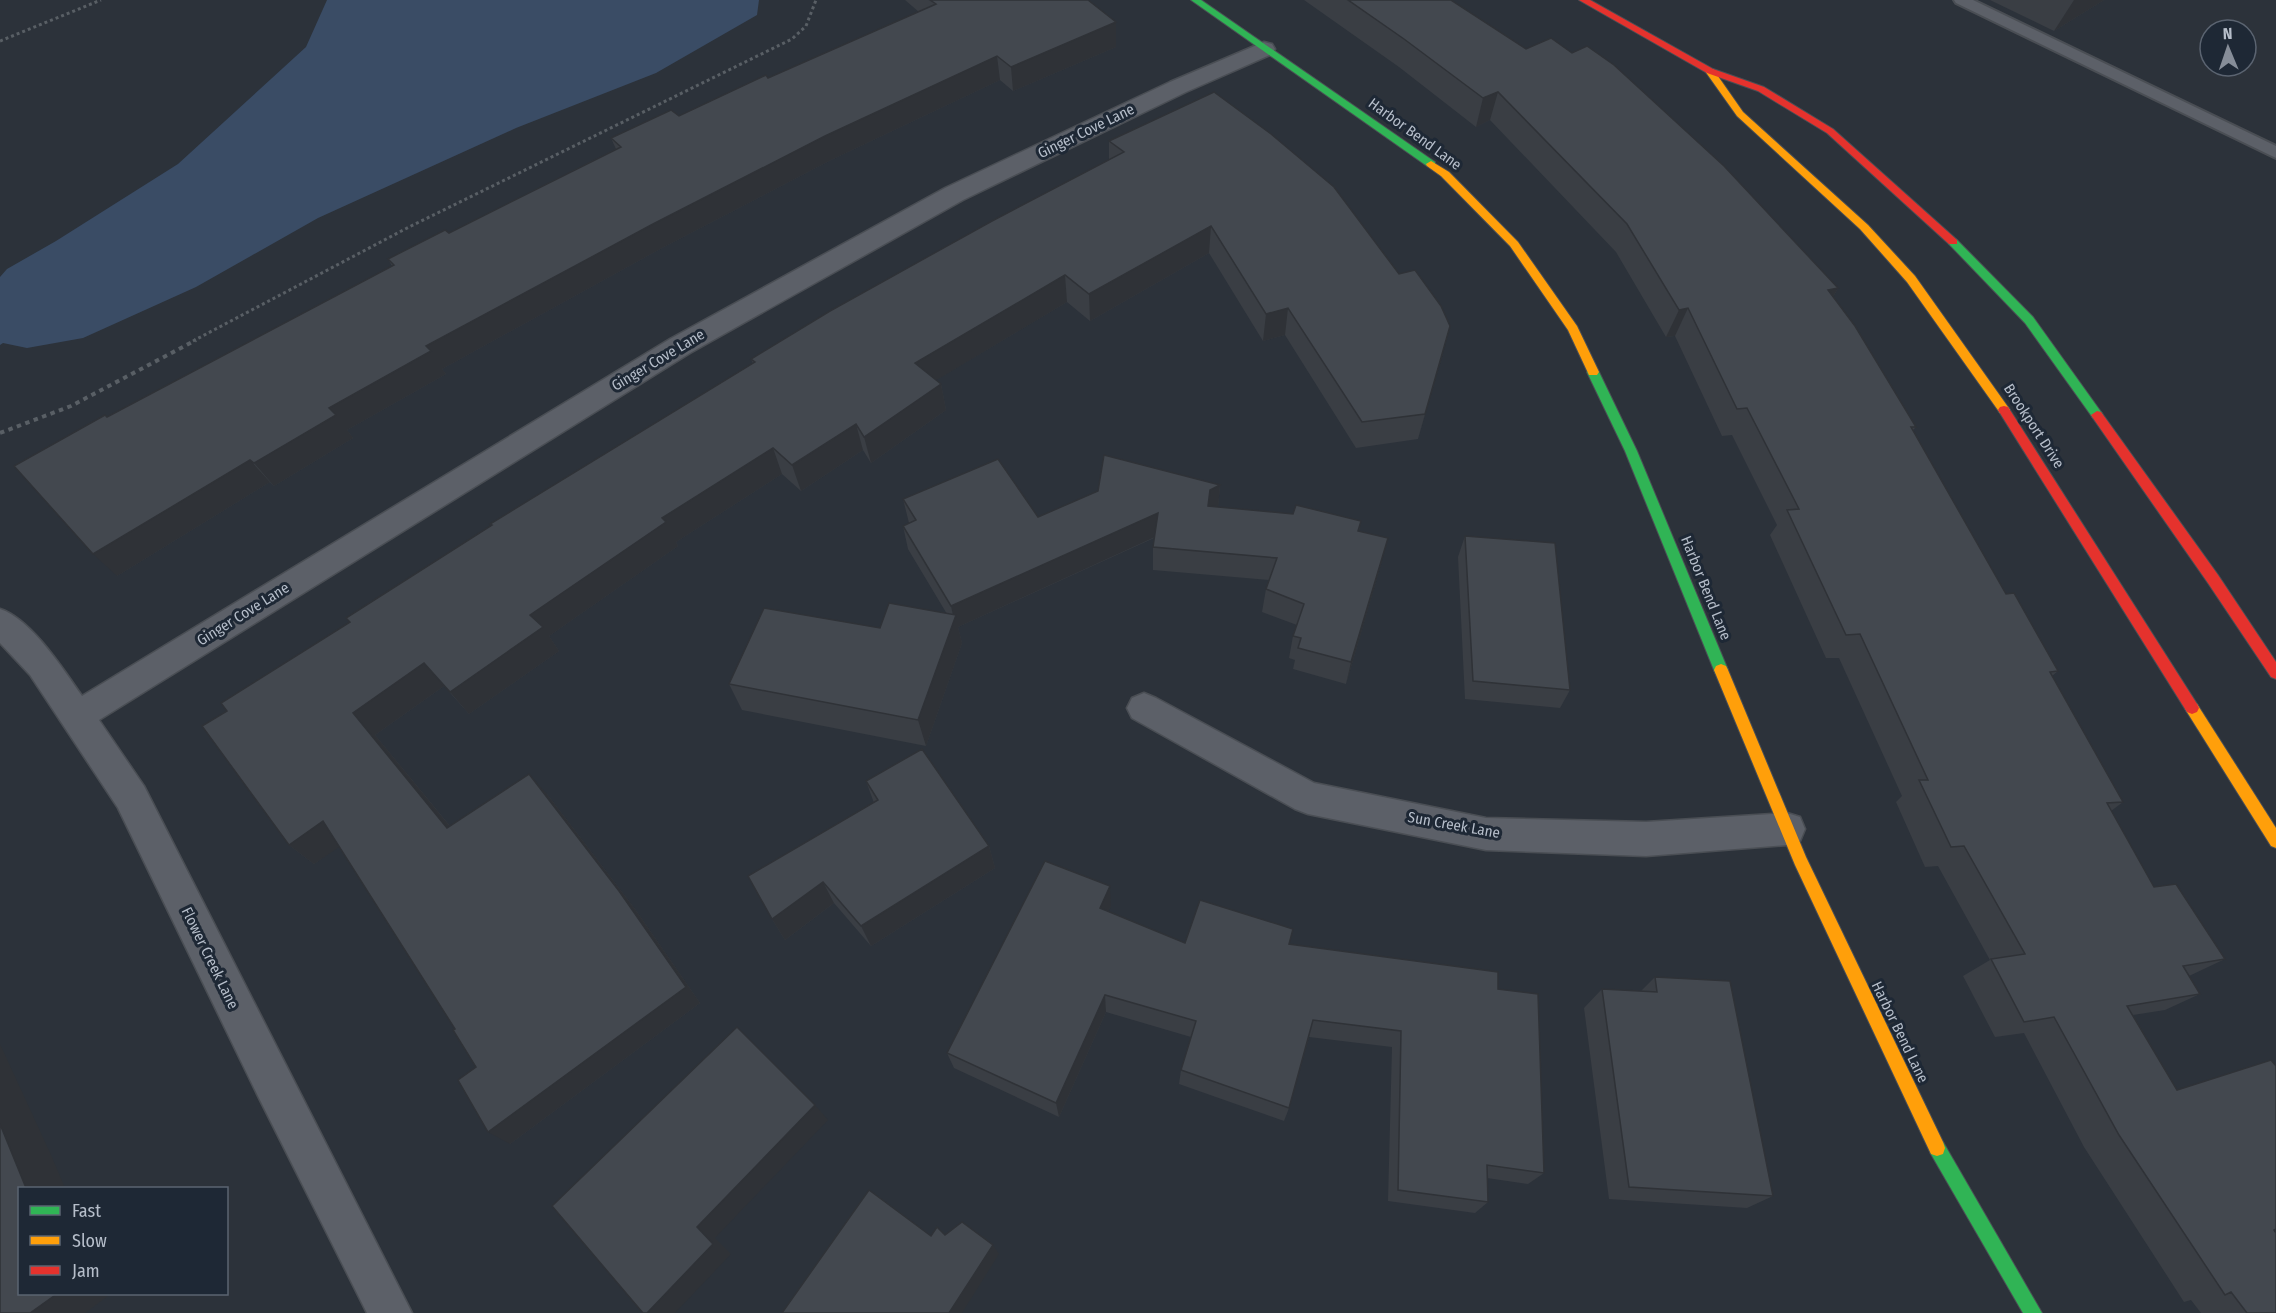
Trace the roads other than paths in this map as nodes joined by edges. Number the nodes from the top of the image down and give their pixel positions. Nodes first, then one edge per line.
1 (1195, 0) edge
2 (1583, 0) edge
3 (1961, 0) edge
4 (1264, 49) junction
5 (1710, 71) junction
6 (2276, 153) edge
7 (0, 622) edge
8 (2276, 673) edge
9 (1144, 708) dead end
10 (76, 716) junction
11 (1787, 829) junction
12 (2276, 841) edge
13 (390, 1313) edge
14 (2033, 1313) edge

1 - 4 street, Harbor Bend Lane
2 - 5 street, Brookport Drive
3 - 6 lane
4 - 10 street, Ginger Cove Lane
4 - 11 street, Harbor Bend Lane
5 - 8 street, Brookport Drive
5 - 12 street, Brookport Drive
7 - 10 street, Flower Creek Lane
9 - 11 street, Sun Creek Lane
10 - 13 street, Flower Creek Lane
11 - 14 street, Harbor Bend Lane

